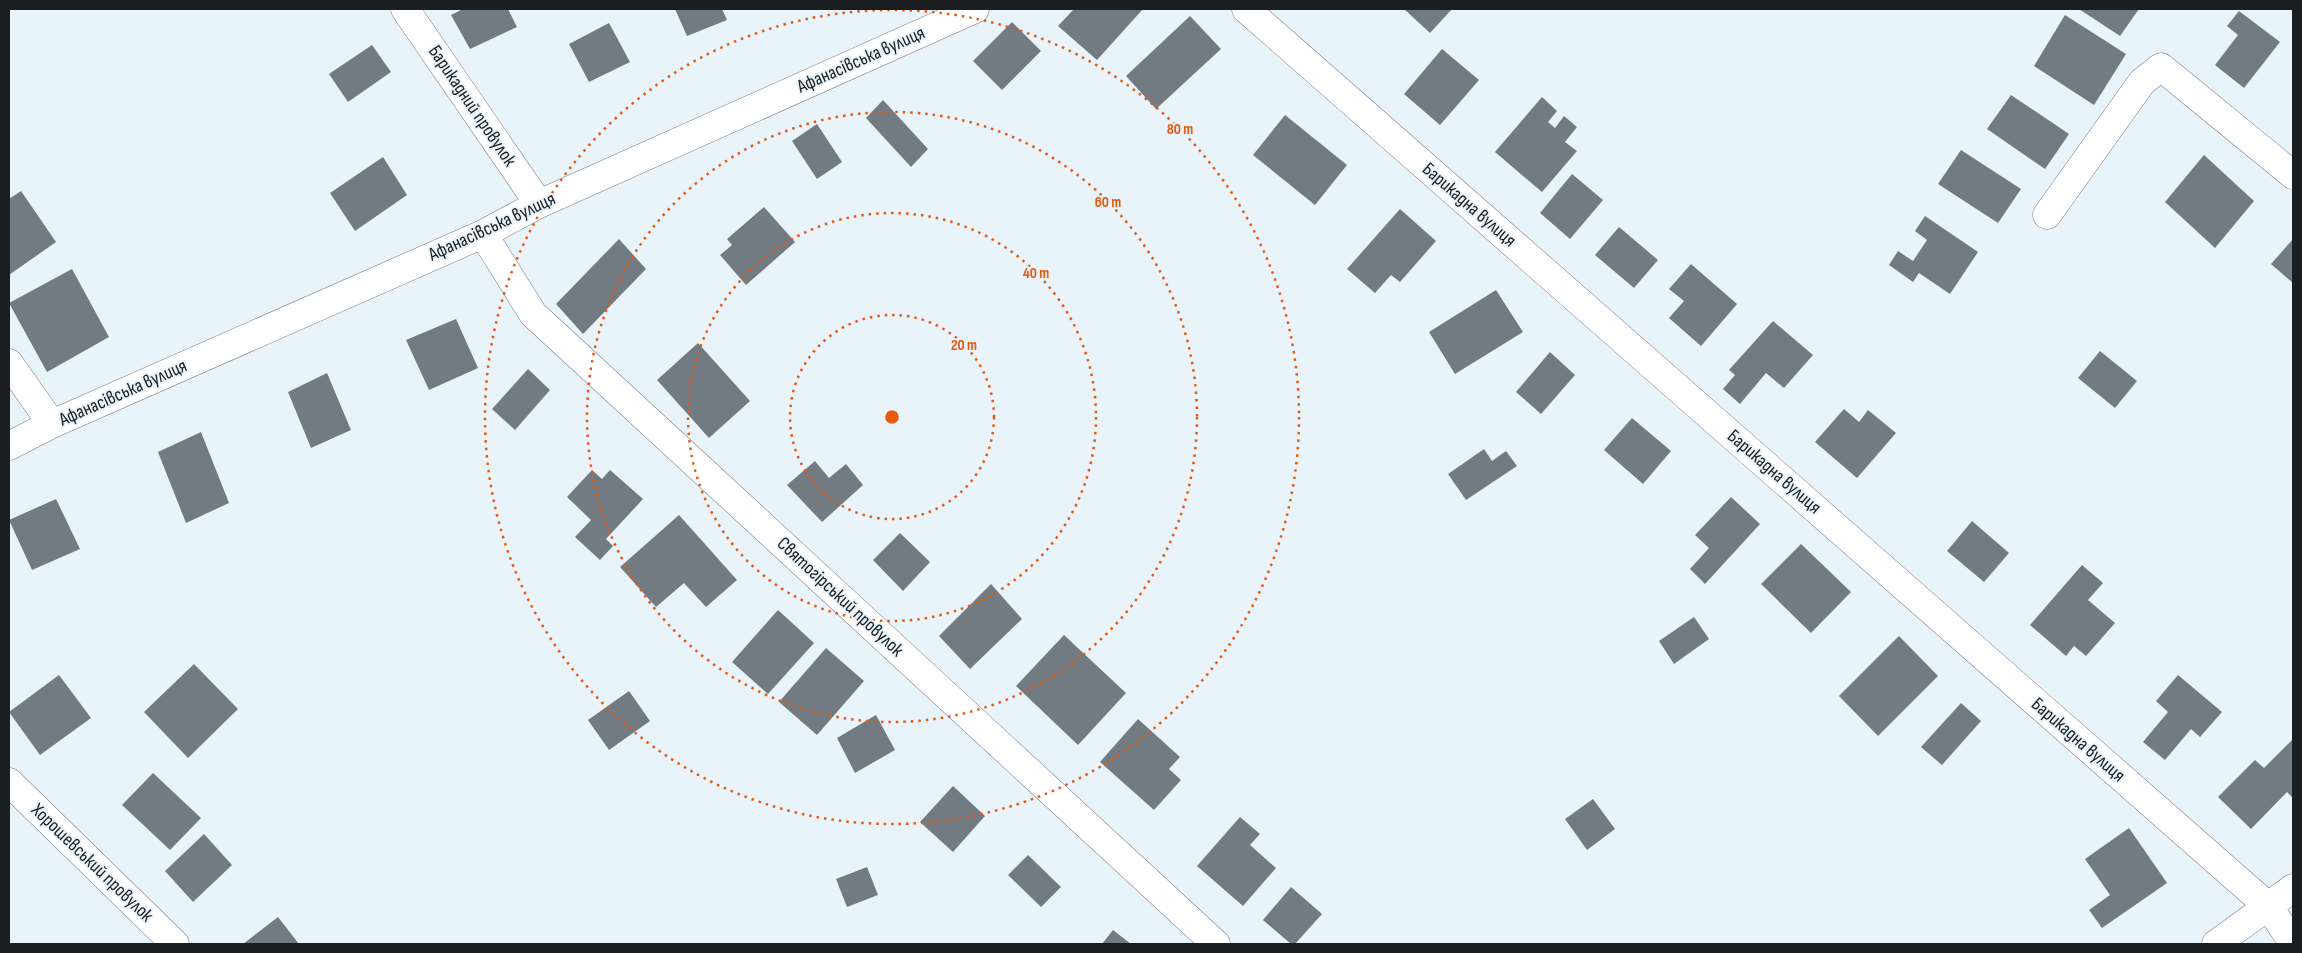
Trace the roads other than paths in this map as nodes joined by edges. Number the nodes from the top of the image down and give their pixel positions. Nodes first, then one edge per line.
1 (405, 9) edge
2 (975, 9) edge
3 (1246, 9) edge
4 (2293, 175) edge
5 (539, 204) junction
6 (2047, 215) dead end
7 (483, 234) junction
8 (9, 363) edge
9 (52, 424) junction
10 (9, 446) edge
11 (9, 782) edge
12 (2293, 888) edge
13 (2269, 907) junction
14 (2293, 943) edge
15 (174, 944) edge
16 (1216, 944) edge
17 (2216, 944) edge

1 - 5 street, Барикадний провулок
2 - 5 street, Афанасівська вулиця
3 - 13 street, Барикадна вулиця
4 - 6 street
5 - 7 street, Афанасівська вулиця
7 - 9 street, Афанасівська вулиця
7 - 16 street, Святогірський провулок
8 - 9 street
9 - 10 street, Афанасівська вулиця
11 - 15 street, Хорошевський провулок
12 - 13 street
13 - 14 street, Барикадна вулиця
13 - 17 street

